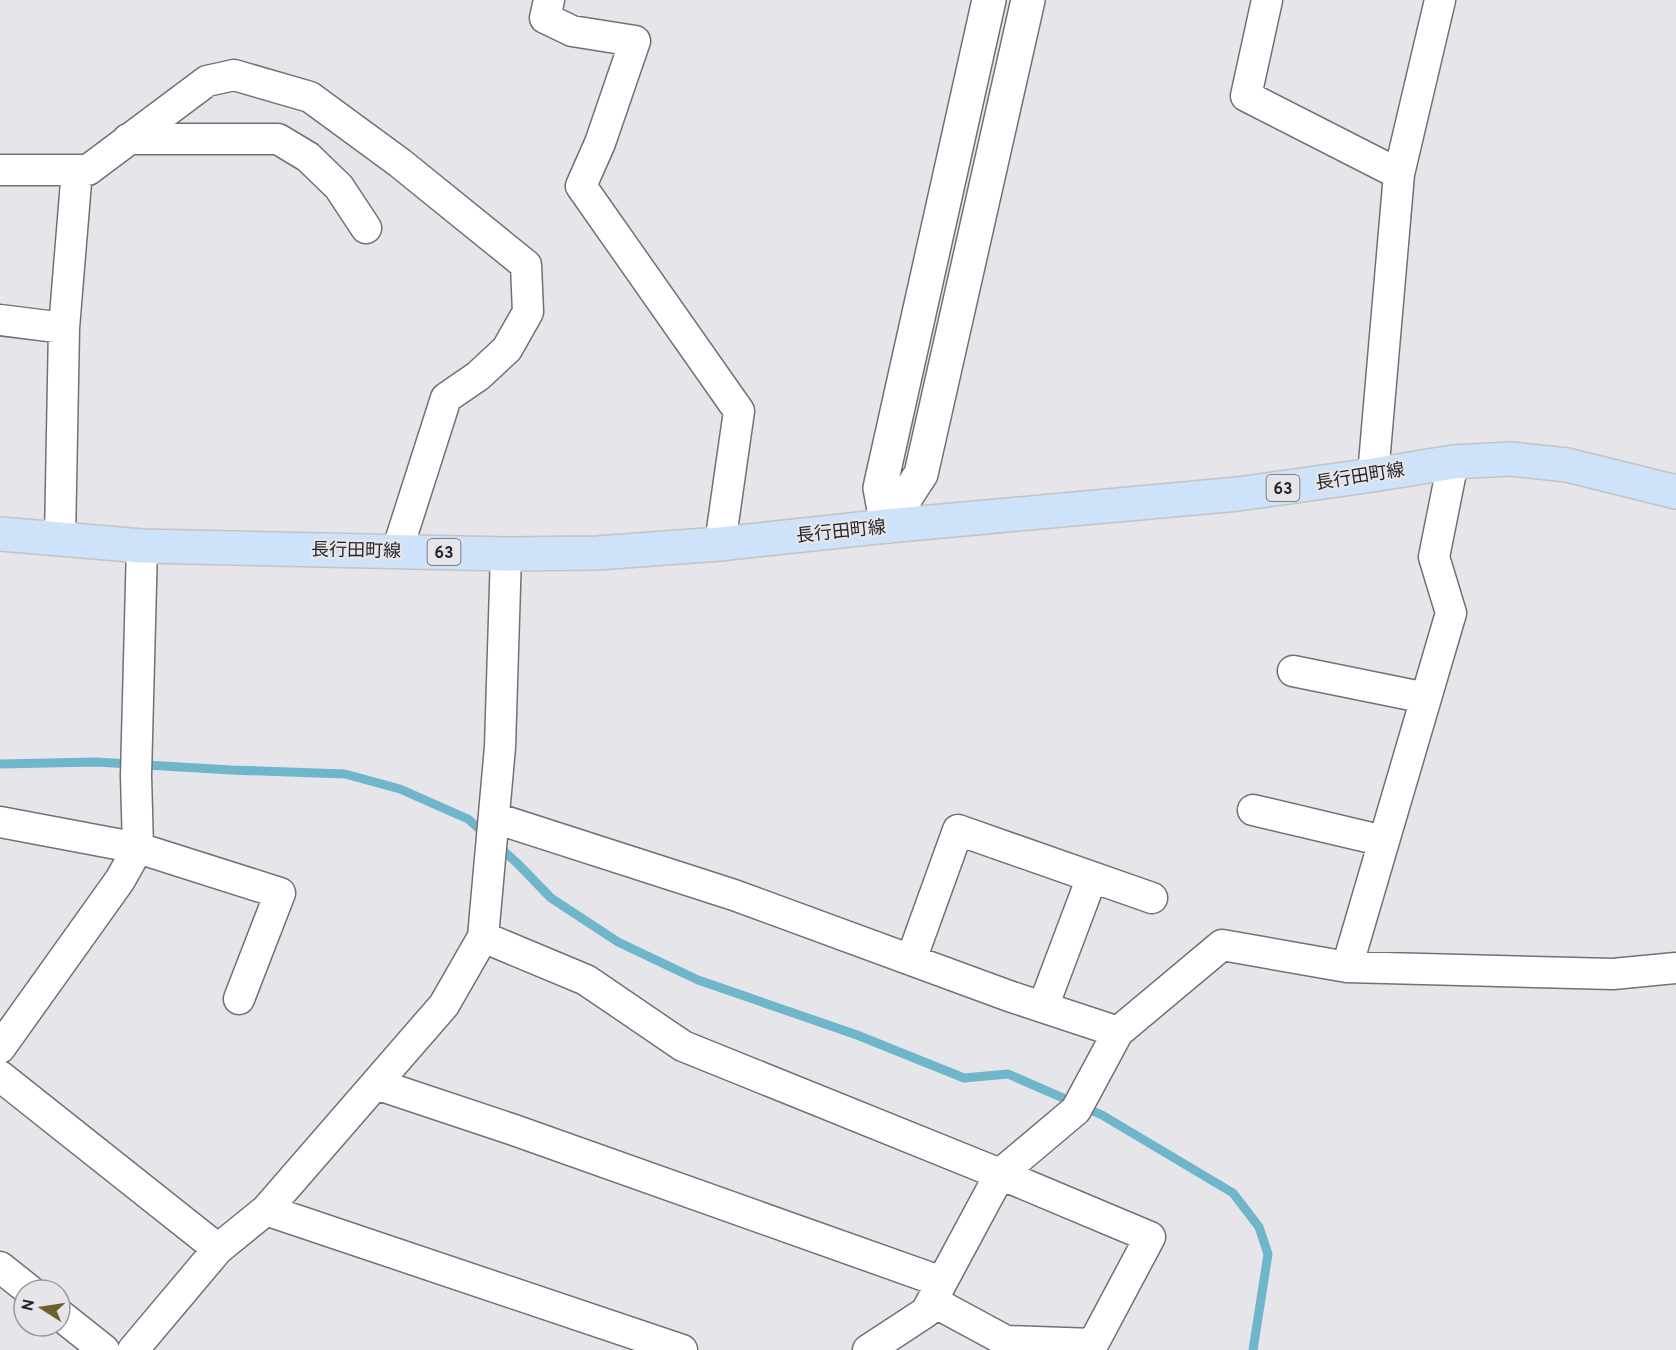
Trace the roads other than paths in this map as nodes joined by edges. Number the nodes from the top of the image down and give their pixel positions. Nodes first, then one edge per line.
1 (549, 0) edge
2 (989, 0) edge
3 (1028, 0) edge
4 (1267, 0) edge
5 (1440, 0) edge
6 (128, 139) junction
7 (0, 170) edge
8 (76, 170) junction
9 (1399, 174) junction
10 (366, 228) dead end
11 (0, 320) edge
12 (64, 328) junction
13 (1453, 462) junction
14 (1373, 475) junction
15 (1676, 492) edge
16 (887, 526) junction
17 (0, 534) edge
18 (60, 539) junction
19 (720, 544) junction
20 (142, 546) junction
21 (397, 551) junction
22 (506, 554) junction
23 (1293, 671) dead end
24 (1426, 698) junction
25 (1253, 810) dead end
26 (495, 818) junction
27 (0, 822) edge
28 (1384, 841) junction
29 (138, 848) junction
30 (1092, 877) junction
31 (1152, 898) dead end
32 (483, 937) junction
33 (911, 960) junction
34 (1347, 967) junction
35 (1676, 968) edge
36 (239, 999) dead end
37 (1043, 1007) junction
38 (1118, 1032) junction
39 (0, 1048) edge
40 (0, 1076) edge
41 (376, 1084) junction
42 (1000, 1174) junction
43 (266, 1210) junction
44 (218, 1249) junction
45 (0, 1267) edge
46 (14, 1278) edge
47 (937, 1291) junction
48 (72, 1325) edge
49 (104, 1350) edge
50 (133, 1350) edge
51 (682, 1350) edge
52 (868, 1350) edge

1 - 19 street
2 - 16 street
3 - 16 street
4 - 9 street
5 - 9 street
6 - 8 street
6 - 10 street
6 - 21 street
7 - 8 street
8 - 12 street
9 - 14 street
11 - 12 street
12 - 18 street
13 - 14 main road, 長行田町線 / 63
13 - 15 main road, 長行田町線 / 63
13 - 24 street
14 - 16 main road, 長行田町線 / 63
16 - 19 main road, 長行田町線 / 63
17 - 18 main road, 長行田町線 / 63
18 - 20 main road, 長行田町線 / 63
19 - 22 main road, 長行田町線 / 63
20 - 21 main road, 長行田町線 / 63
20 - 29 street
21 - 22 main road, 長行田町線 / 63
22 - 26 street
23 - 24 street
24 - 28 street
25 - 28 street
26 - 32 street
26 - 33 street
27 - 29 street
28 - 34 street
29 - 36 street
29 - 39 street
30 - 31 street
30 - 33 street
30 - 37 street
32 - 41 street
32 - 42 street
33 - 37 street
34 - 35 street
34 - 38 street
37 - 38 street
38 - 42 street
40 - 44 street
41 - 43 street
41 - 47 street
42 - 47 street
42 - 47 street
43 - 44 street
43 - 51 street
44 - 50 street
45 - 46 street
47 - 52 street
48 - 49 street

